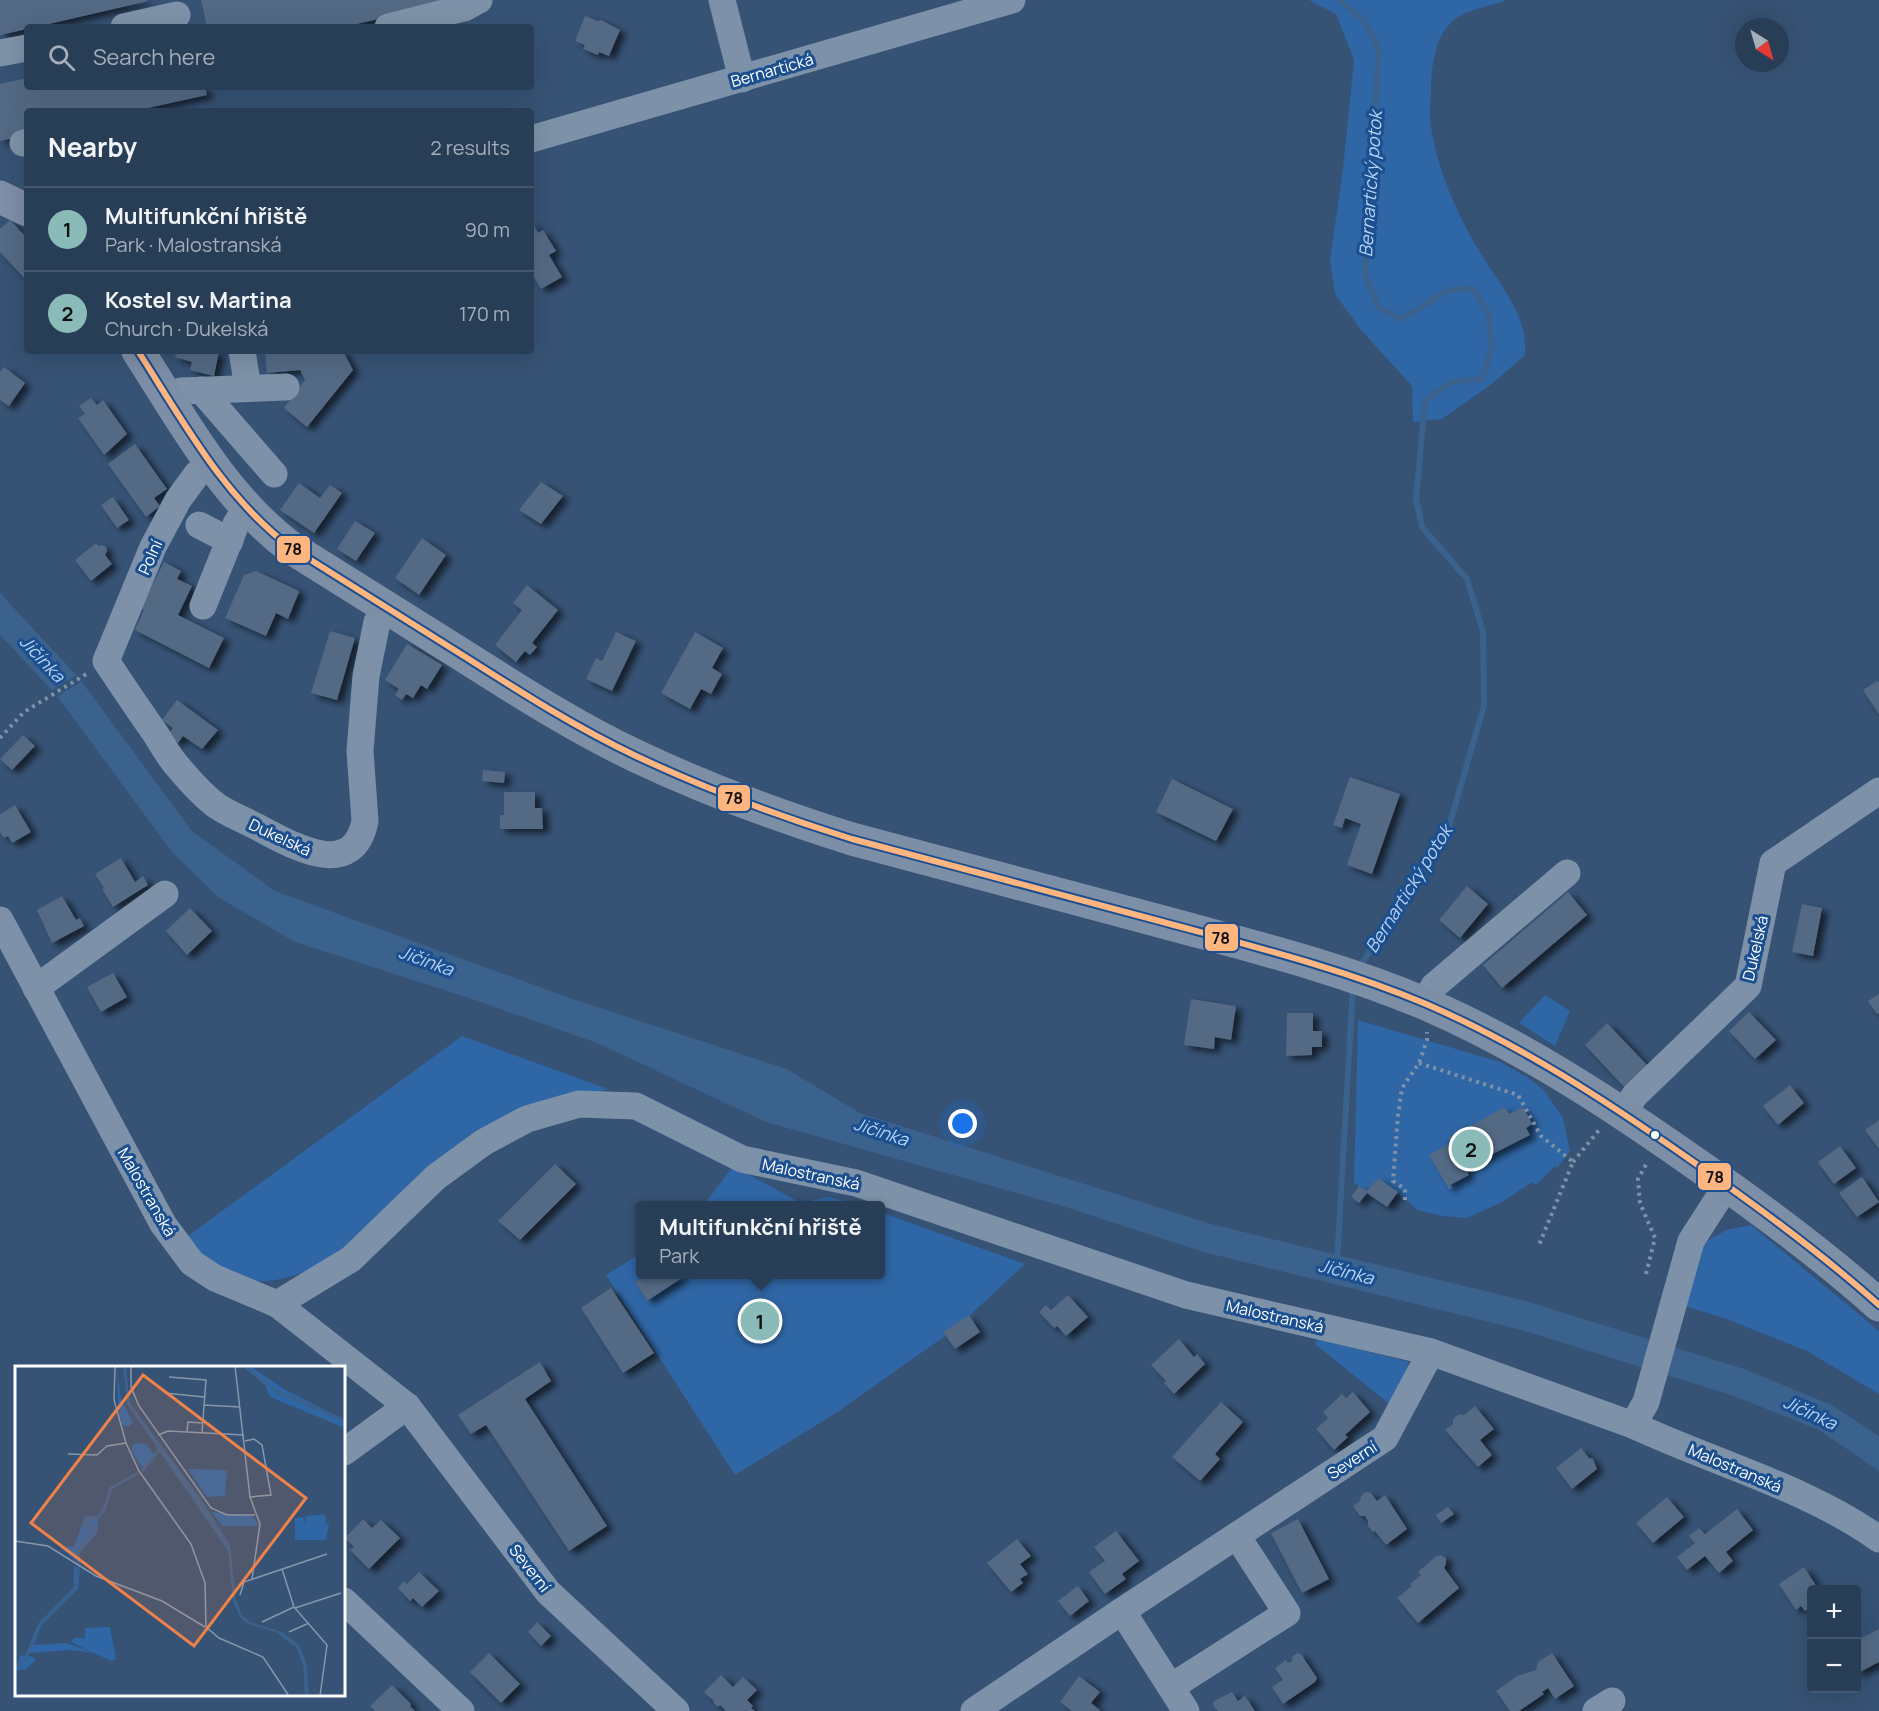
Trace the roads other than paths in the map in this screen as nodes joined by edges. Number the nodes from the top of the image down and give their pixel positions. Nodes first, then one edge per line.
1 (479, 0) edge
2 (722, 0) edge
3 (1012, 0) edge
4 (177, 15) dead end
5 (136, 24) edge
6 (400, 24) edge
7 (24, 49) edge
8 (0, 53) edge
9 (742, 79) junction
10 (534, 138) edge
11 (140, 354) edge
12 (242, 354) edge
13 (286, 387) dead end
14 (248, 388) junction
15 (201, 390) junction
16 (166, 395) junction
17 (211, 464) junction
18 (274, 474) dead end
19 (246, 509) junction
20 (199, 525) dead end
21 (230, 541) junction
22 (203, 606) dead end
23 (387, 608) junction
24 (102, 664) joint
25 (1879, 791) edge
26 (1567, 873) dead end
27 (165, 894) dead end
28 (0, 920) edge
29 (36, 988) junction
30 (1425, 1013) junction
31 (1611, 1121) junction
32 (1727, 1185) junction
33 (277, 1304) junction
34 (1879, 1305) edge
35 (1431, 1352) junction
36 (407, 1406) junction
37 (1640, 1413) junction
38 (345, 1451) edge
39 (1237, 1536) junction
40 (1879, 1539) edge
41 (345, 1602) edge
42 (1122, 1611) junction
43 (1171, 1687) junction
44 (461, 1711) edge
45 (675, 1711) edge
46 (974, 1711) edge
47 (1186, 1711) edge

1 - 6 street
2 - 9 street
3 - 9 street, Bernartická
4 - 5 street
7 - 8 street
9 - 10 street, Bernartická
11 - 16 main road
12 - 14 street
13 - 14 street
14 - 15 street
15 - 16 street
15 - 18 street
16 - 17 main road
17 - 19 main road
17 - 24 street, Polní
19 - 21 street
19 - 23 main road
20 - 21 street
21 - 22 street
23 - 24 street, Dukelská
23 - 30 main road
25 - 31 street, Dukelská
26 - 30 street
27 - 29 street
28 - 29 street, Malostranská
29 - 33 street, Malostranská
30 - 31 main road
31 - 32 main road
32 - 34 main road
32 - 37 street
33 - 35 street, Malostranská
33 - 36 street, Severní
35 - 37 street, Malostranská
35 - 39 street, Severní
36 - 38 street
36 - 45 street, Severní
37 - 40 street, Malostranská
39 - 42 street, Severní
39 - 43 street
41 - 44 street
42 - 43 street
42 - 46 street, Severní
43 - 47 street

